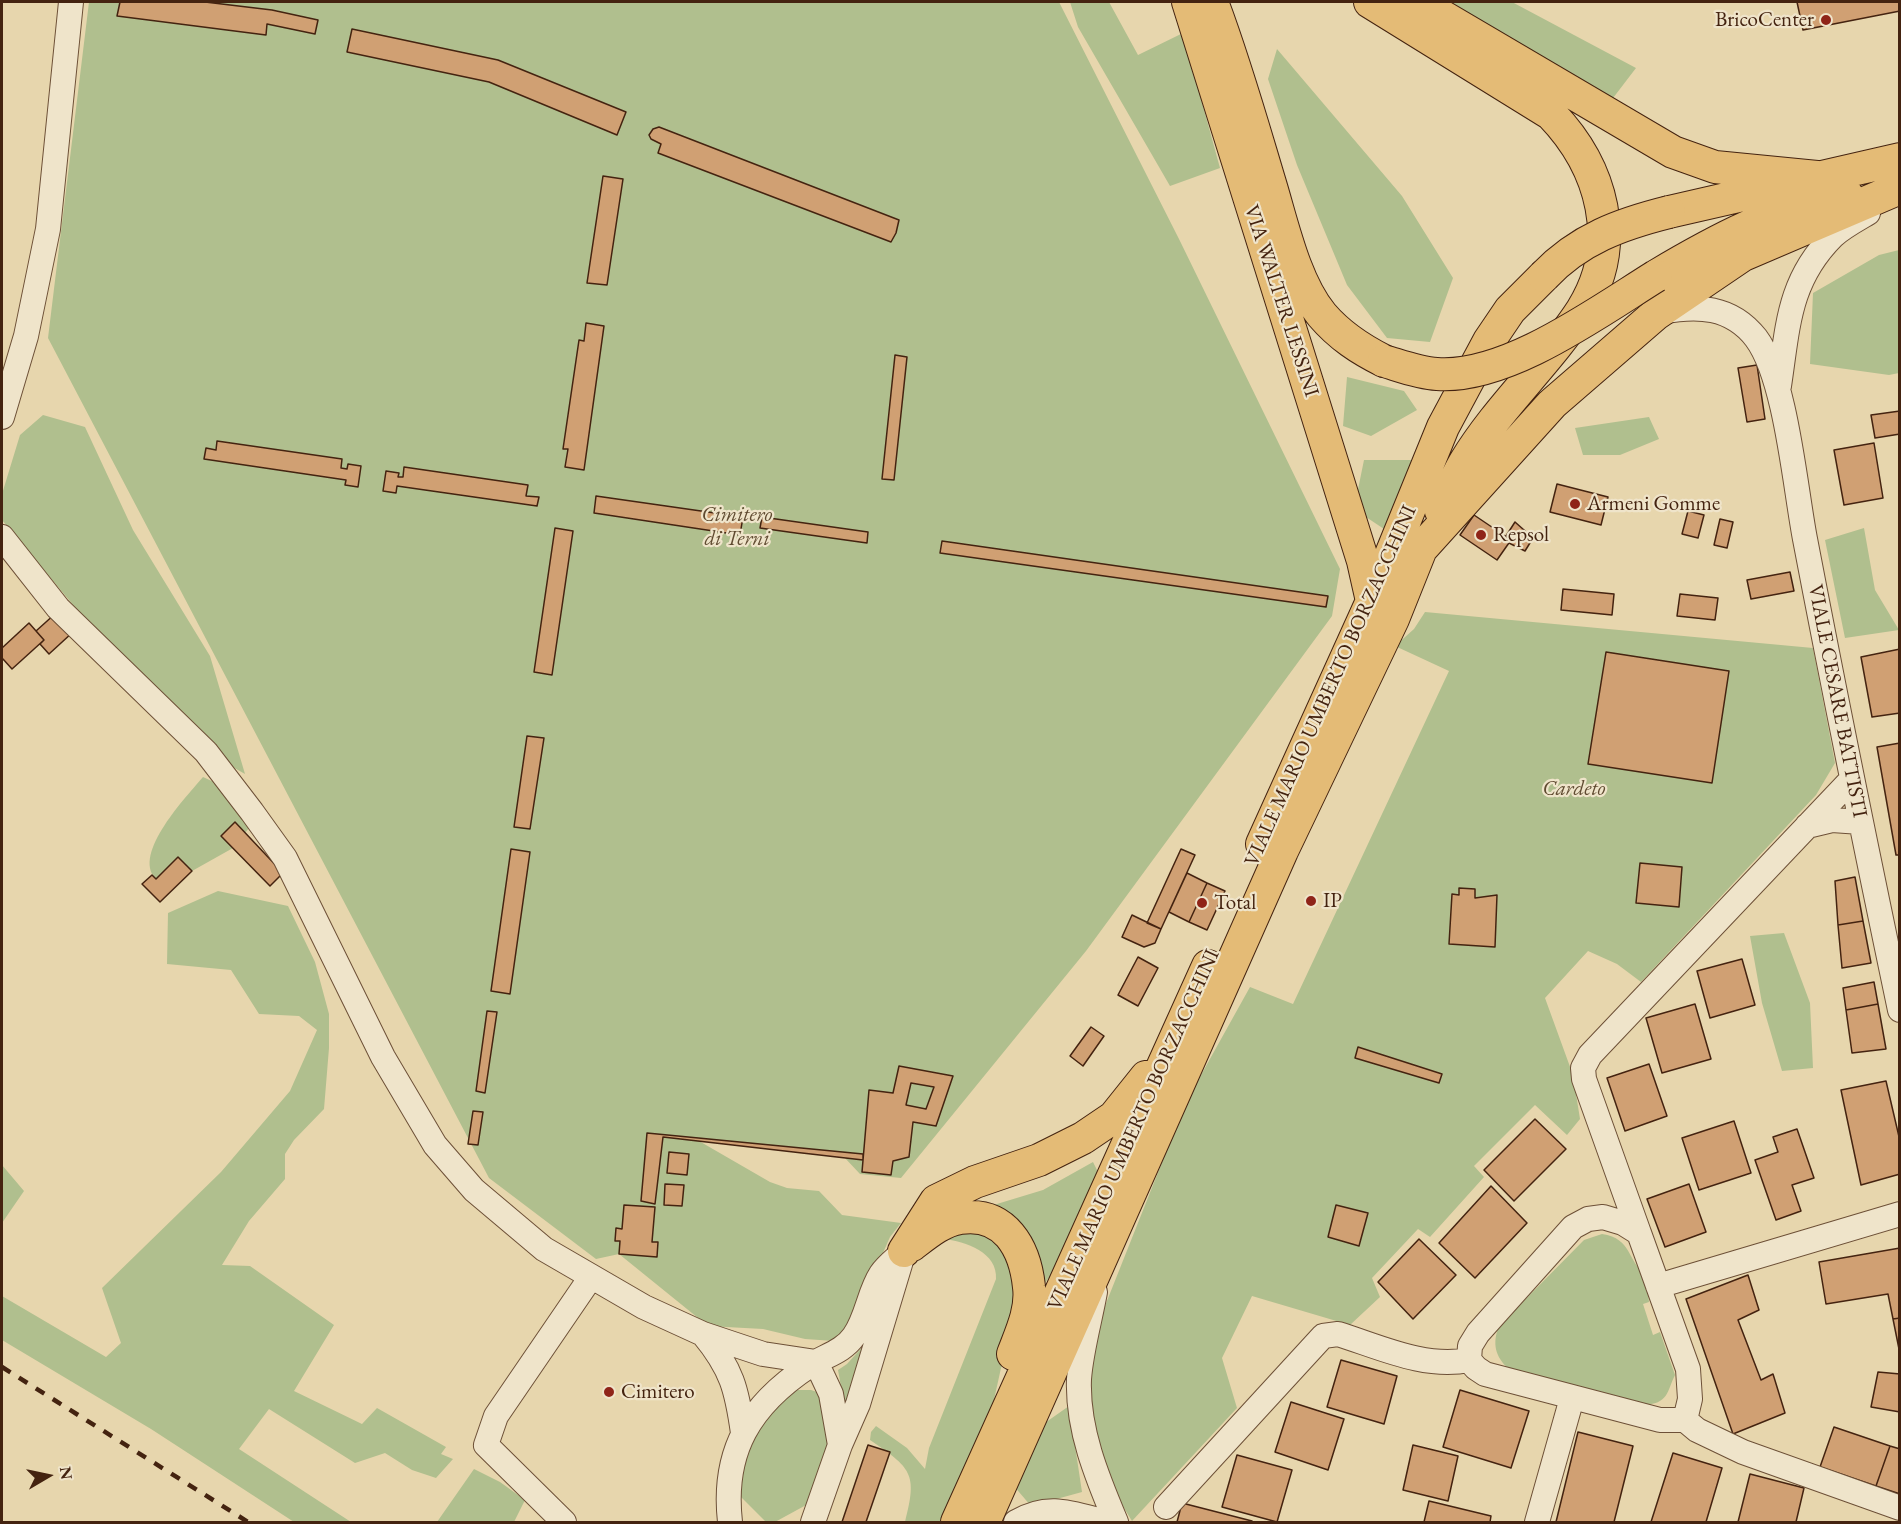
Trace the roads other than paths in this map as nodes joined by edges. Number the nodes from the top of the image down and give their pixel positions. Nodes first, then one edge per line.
1 (71, 2) edge
2 (1188, 2) edge
3 (1212, 2) edge
4 (1370, 2) edge
5 (1418, 2) edge
6 (1899, 159) edge
7 (1899, 188) edge
8 (1827, 208) junction
9 (1656, 314) junction
10 (1778, 392) junction
11 (2, 417) edge
12 (2, 537) edge
13 (1422, 549) junction
14 (1372, 601) junction
15 (1852, 779) junction
16 (1861, 822) junction
17 (1807, 826) junction
18 (1899, 1010) edge
19 (1174, 1042) junction
20 (1620, 1176) junction
21 (1899, 1214) edge
22 (1588, 1219) junction
23 (1639, 1233) junction
24 (904, 1251) junction
25 (1101, 1260) junction
26 (591, 1276) junction
27 (1658, 1286) junction
28 (703, 1334) junction
29 (1469, 1360) junction
30 (816, 1362) junction
31 (1572, 1398) junction
32 (1685, 1420) junction
33 (1000, 1423) junction
34 (743, 1434) junction
35 (840, 1445) junction
36 (1166, 1507) dead end
37 (1899, 1508) edge
38 (732, 1519) edge
39 (564, 1522) edge
40 (813, 1522) edge
41 (957, 1522) edge
42 (984, 1522) edge
43 (1016, 1522) edge
44 (1106, 1522) edge
45 (1116, 1522) edge
46 (1537, 1522) edge

1 - 11 street
2 - 14 main road, VIA WALTER LESSINI
3 - 8 main road, VIA WALTER LESSINI, bridge
4 - 13 main road
5 - 8 main road, VIA WALTER LESSINI
6 - 8 main road, VIALE MARIO UMBERTO BORZACCHINI
7 - 8 main road, VIA WALTER LESSINI
8 - 9 main road, VIALE MARIO UMBERTO BORZACCHINI
8 - 10 street, VIALE CESARE BATTISTI
8 - 14 main road, VIALE MARIO UMBERTO BORZACCHINI, bridge
9 - 10 street, VIALE CESARE BATTISTI
9 - 13 main road, VIALE MARIO UMBERTO BORZACCHINI
10 - 15 street, VIALE CESARE BATTISTI
12 - 26 street
13 - 25 main road, VIALE MARIO UMBERTO BORZACCHINI
14 - 19 main road, VIALE MARIO UMBERTO BORZACCHINI
15 - 16 street, VIALE CESARE BATTISTI
15 - 17 street
16 - 17 street
16 - 18 street, VIALE CESARE BATTISTI
17 - 20 street
19 - 24 main road
19 - 33 main road, VIALE MARIO UMBERTO BORZACCHINI
20 - 22 street
20 - 23 street
21 - 27 street
22 - 23 street
22 - 29 street
23 - 27 street
24 - 30 street
24 - 33 main road
24 - 35 street
25 - 42 main road, VIALE MARIO UMBERTO BORZACCHINI
25 - 45 street
26 - 28 street
26 - 39 street
27 - 32 street
28 - 30 street
28 - 34 street
29 - 31 street
29 - 36 street
30 - 34 street
30 - 35 street
31 - 32 street
31 - 46 street
32 - 37 street
33 - 41 main road, VIALE MARIO UMBERTO BORZACCHINI
34 - 38 street
35 - 40 street
43 - 44 street

